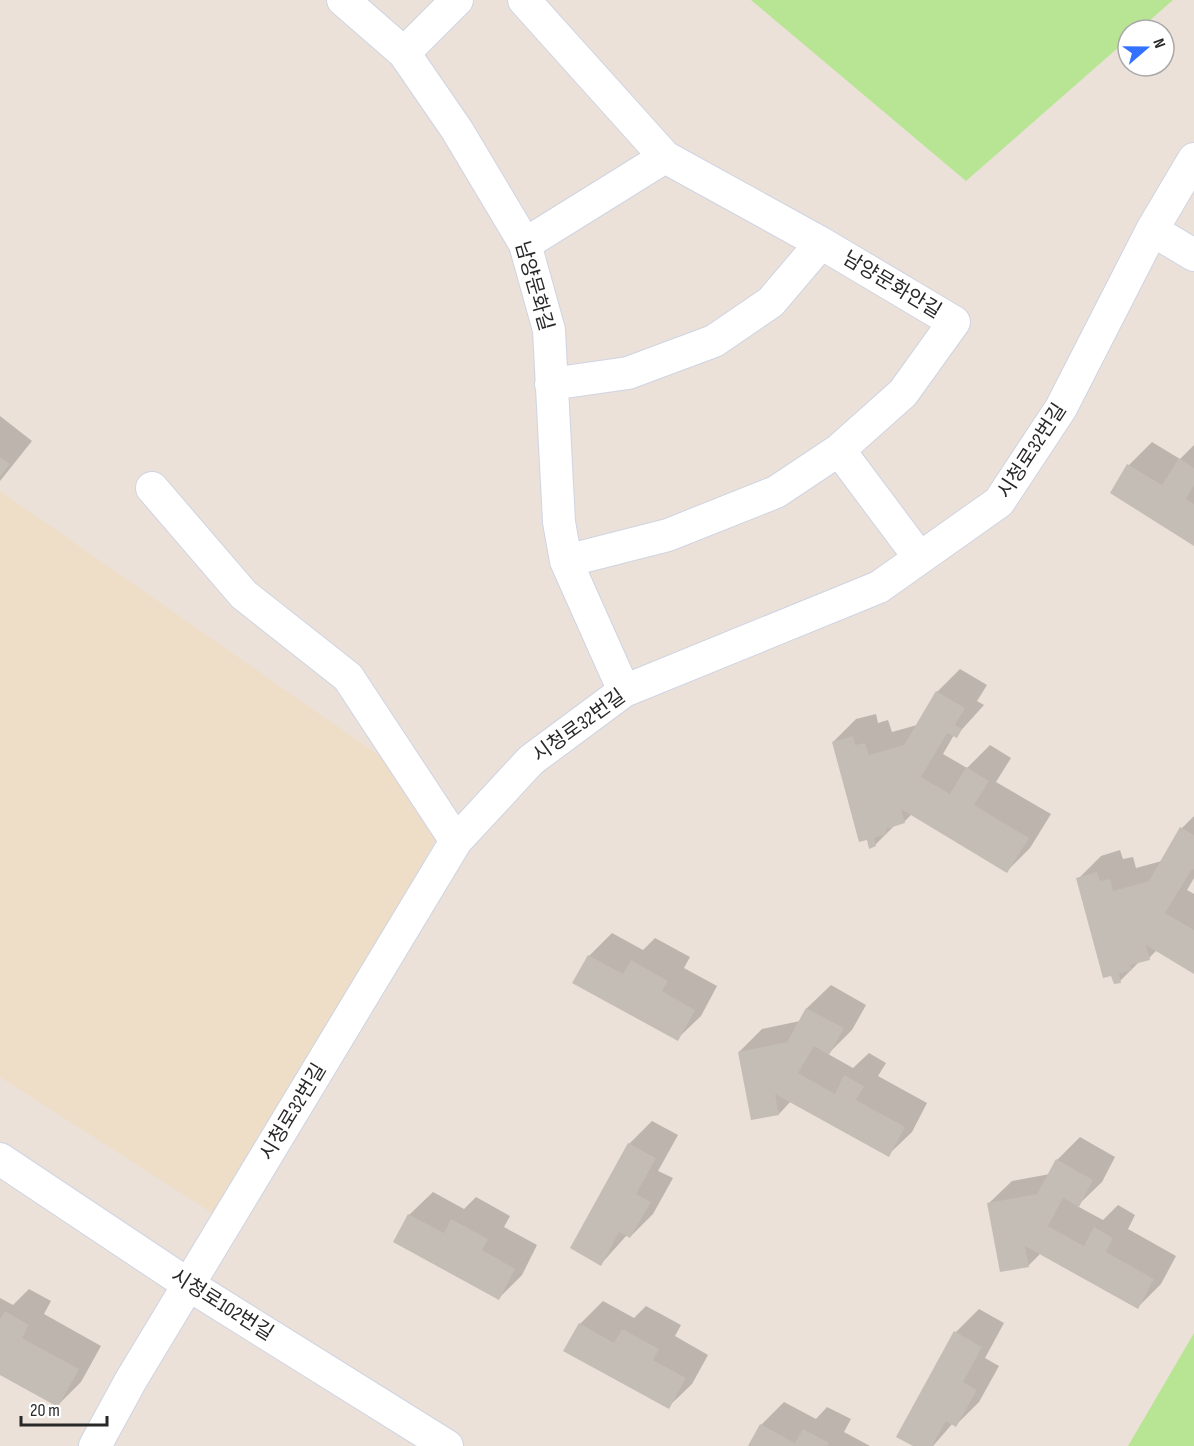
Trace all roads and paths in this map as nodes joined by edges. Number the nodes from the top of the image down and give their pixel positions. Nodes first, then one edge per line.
1 (343, 0) edge
2 (457, 0) edge
3 (524, 0) edge
4 (404, 53) junction
5 (665, 157) junction
6 (1194, 159) edge
7 (1152, 230) junction
8 (821, 243) junction
9 (525, 244) junction
10 (1194, 255) edge
11 (551, 384) junction
12 (839, 450) junction
13 (152, 488) dead end
14 (919, 557) junction
15 (566, 561) junction
16 (624, 692) junction
17 (456, 841) junction
18 (0, 1159) edge
19 (189, 1285) junction
20 (95, 1446) edge
21 (447, 1446) edge

1 - 4 street, 남양문화길
2 - 4 street
3 - 5 street, 남양문화안길
4 - 9 street, 남양문화길
5 - 8 street, 남양문화안길
5 - 9 street
6 - 7 street, 시청로32번길
7 - 10 street
7 - 14 street, 시청로32번길
8 - 11 street
8 - 12 street, 남양문화안길
9 - 11 street, 남양문화길
11 - 15 street, 남양문화길
12 - 14 street
12 - 15 street, 남양문화안길
13 - 17 street
14 - 16 street, 시청로32번길
15 - 16 street, 남양문화길
16 - 17 street, 시청로32번길
17 - 19 street, 시청로32번길
18 - 19 street, 시청로102번길
19 - 20 street, 시청로32번길
19 - 21 street, 시청로102번길

